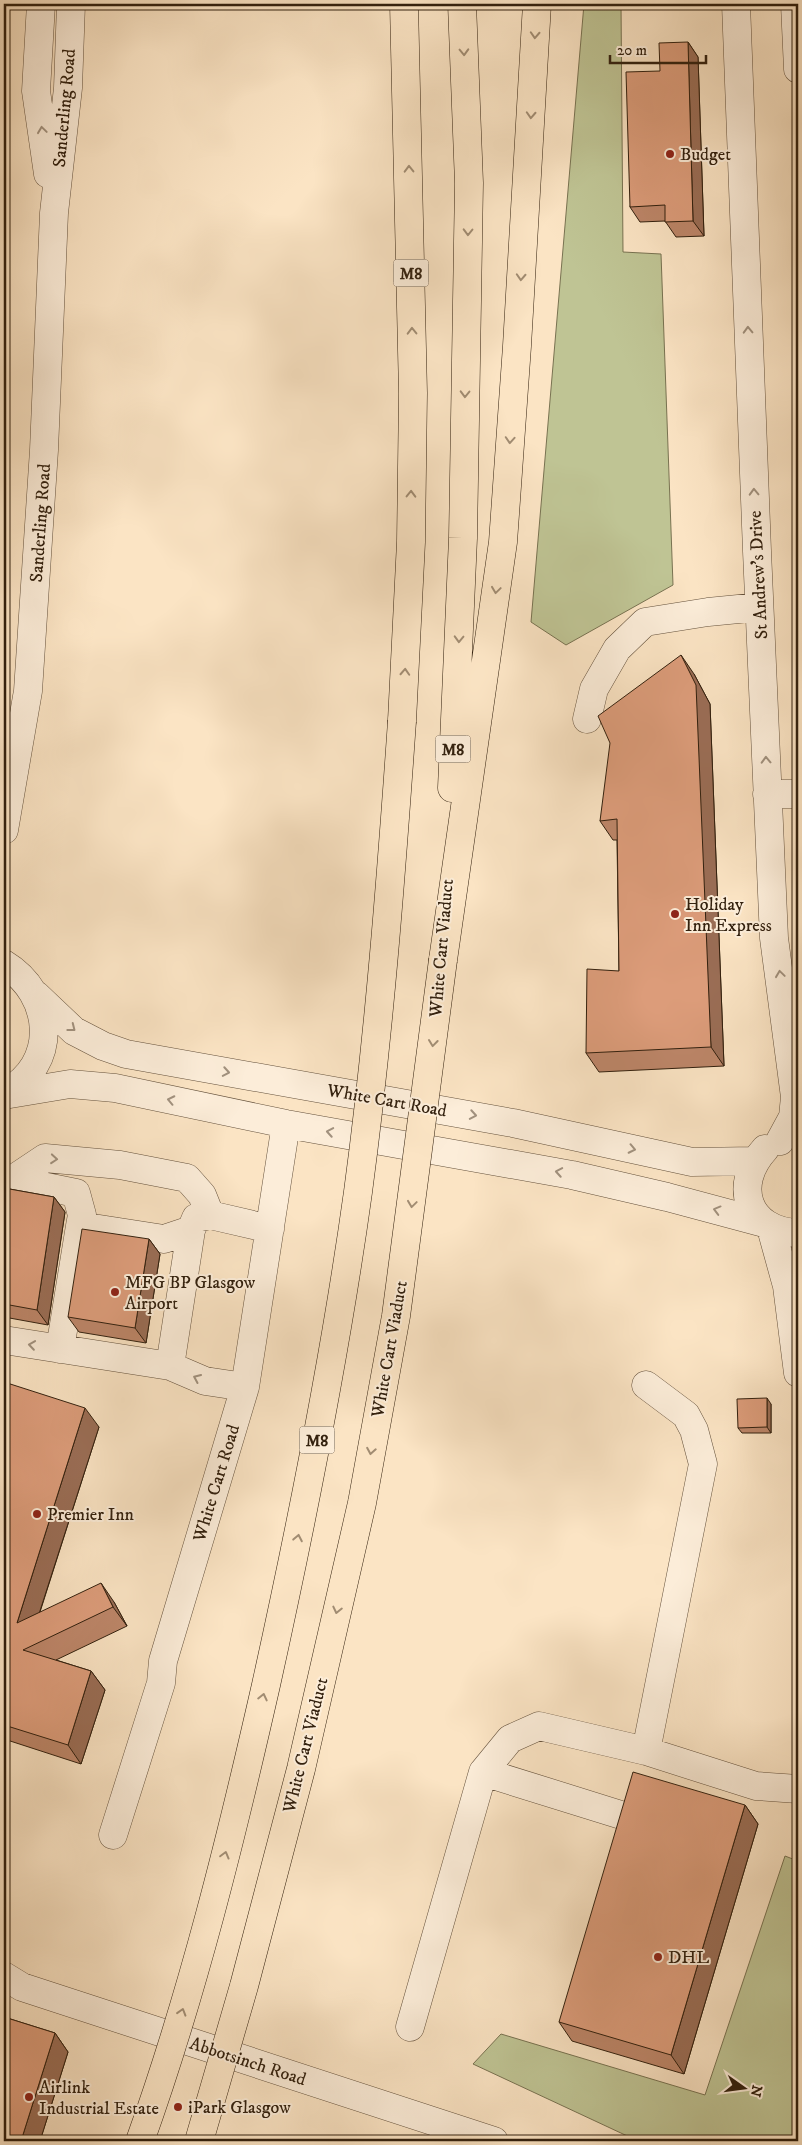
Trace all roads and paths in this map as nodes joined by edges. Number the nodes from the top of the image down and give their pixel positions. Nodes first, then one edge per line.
1 (41, 4) edge
2 (71, 4) edge
3 (404, 4) edge
4 (462, 4) edge
5 (537, 4) edge
6 (736, 4) edge
7 (795, 4) edge
8 (798, 69) edge
9 (54, 213) junction
10 (759, 607) junction
11 (587, 719) dead end
12 (767, 794) junction
13 (798, 794) edge
14 (4, 830) edge
15 (786, 937) edge
16 (443, 960) junction
17 (4, 964) edge
18 (36, 996) junction
19 (4, 1094) edge
20 (286, 1124) junction
21 (789, 1140) edge
22 (755, 1160) junction
23 (8, 1185) edge
24 (81, 1220) junction
25 (200, 1222) junction
26 (768, 1225) junction
27 (270, 1229) junction
28 (798, 1233) edge
29 (4, 1340) edge
30 (60, 1349) junction
31 (170, 1366) junction
32 (798, 1373) edge
33 (646, 1384) dead end
34 (244, 1387) junction
35 (646, 1751) junction
36 (483, 1772) junction
37 (798, 1789) edge
38 (621, 1815) edge
39 (112, 1835) dead end
40 (4, 1976) edge
41 (410, 2027) dead end
42 (140, 2141) edge
43 (199, 2141) edge
44 (494, 2141) edge

9 -> 1 street, Sanderling Road
2 - 9 street, Sanderling Road
42 -> 3 highway, M8, bridge
4 -> 16 highway, White Cart Viaduct / M8
5 -> 16 highway
10 -> 6 street, St Andrew's Drive
7 - 8 street
9 - 14 street, Sanderling Road
10 - 11 street
12 -> 10 street, St Andrew's Drive
12 - 13 street
12 - 15 street, St Andrew's Drive
21 -> 15 street, St Andrew's Drive
16 -> 43 highway, White Cart Viaduct / M8, bridge
17 - 18 street
18 - 19 street
18 -> 22 street, White Cart Road
20 -> 19 street
26 -> 20 street
20 - 27 street, White Cart Road
21 - 22 street
22 - 26 street
23 - 24 street
23 -> 25 street
24 - 25 street
24 - 30 street
25 - 27 street
25 - 31 street
26 - 28 street
26 - 32 street
27 - 34 street, White Cart Road
30 -> 29 street
30 - 31 street
34 -> 31 street
33 - 35 street
34 - 39 street, White Cart Road
35 - 36 street
35 - 37 street
36 - 38 street
36 - 41 street
40 - 44 street, Abbotsinch Road

